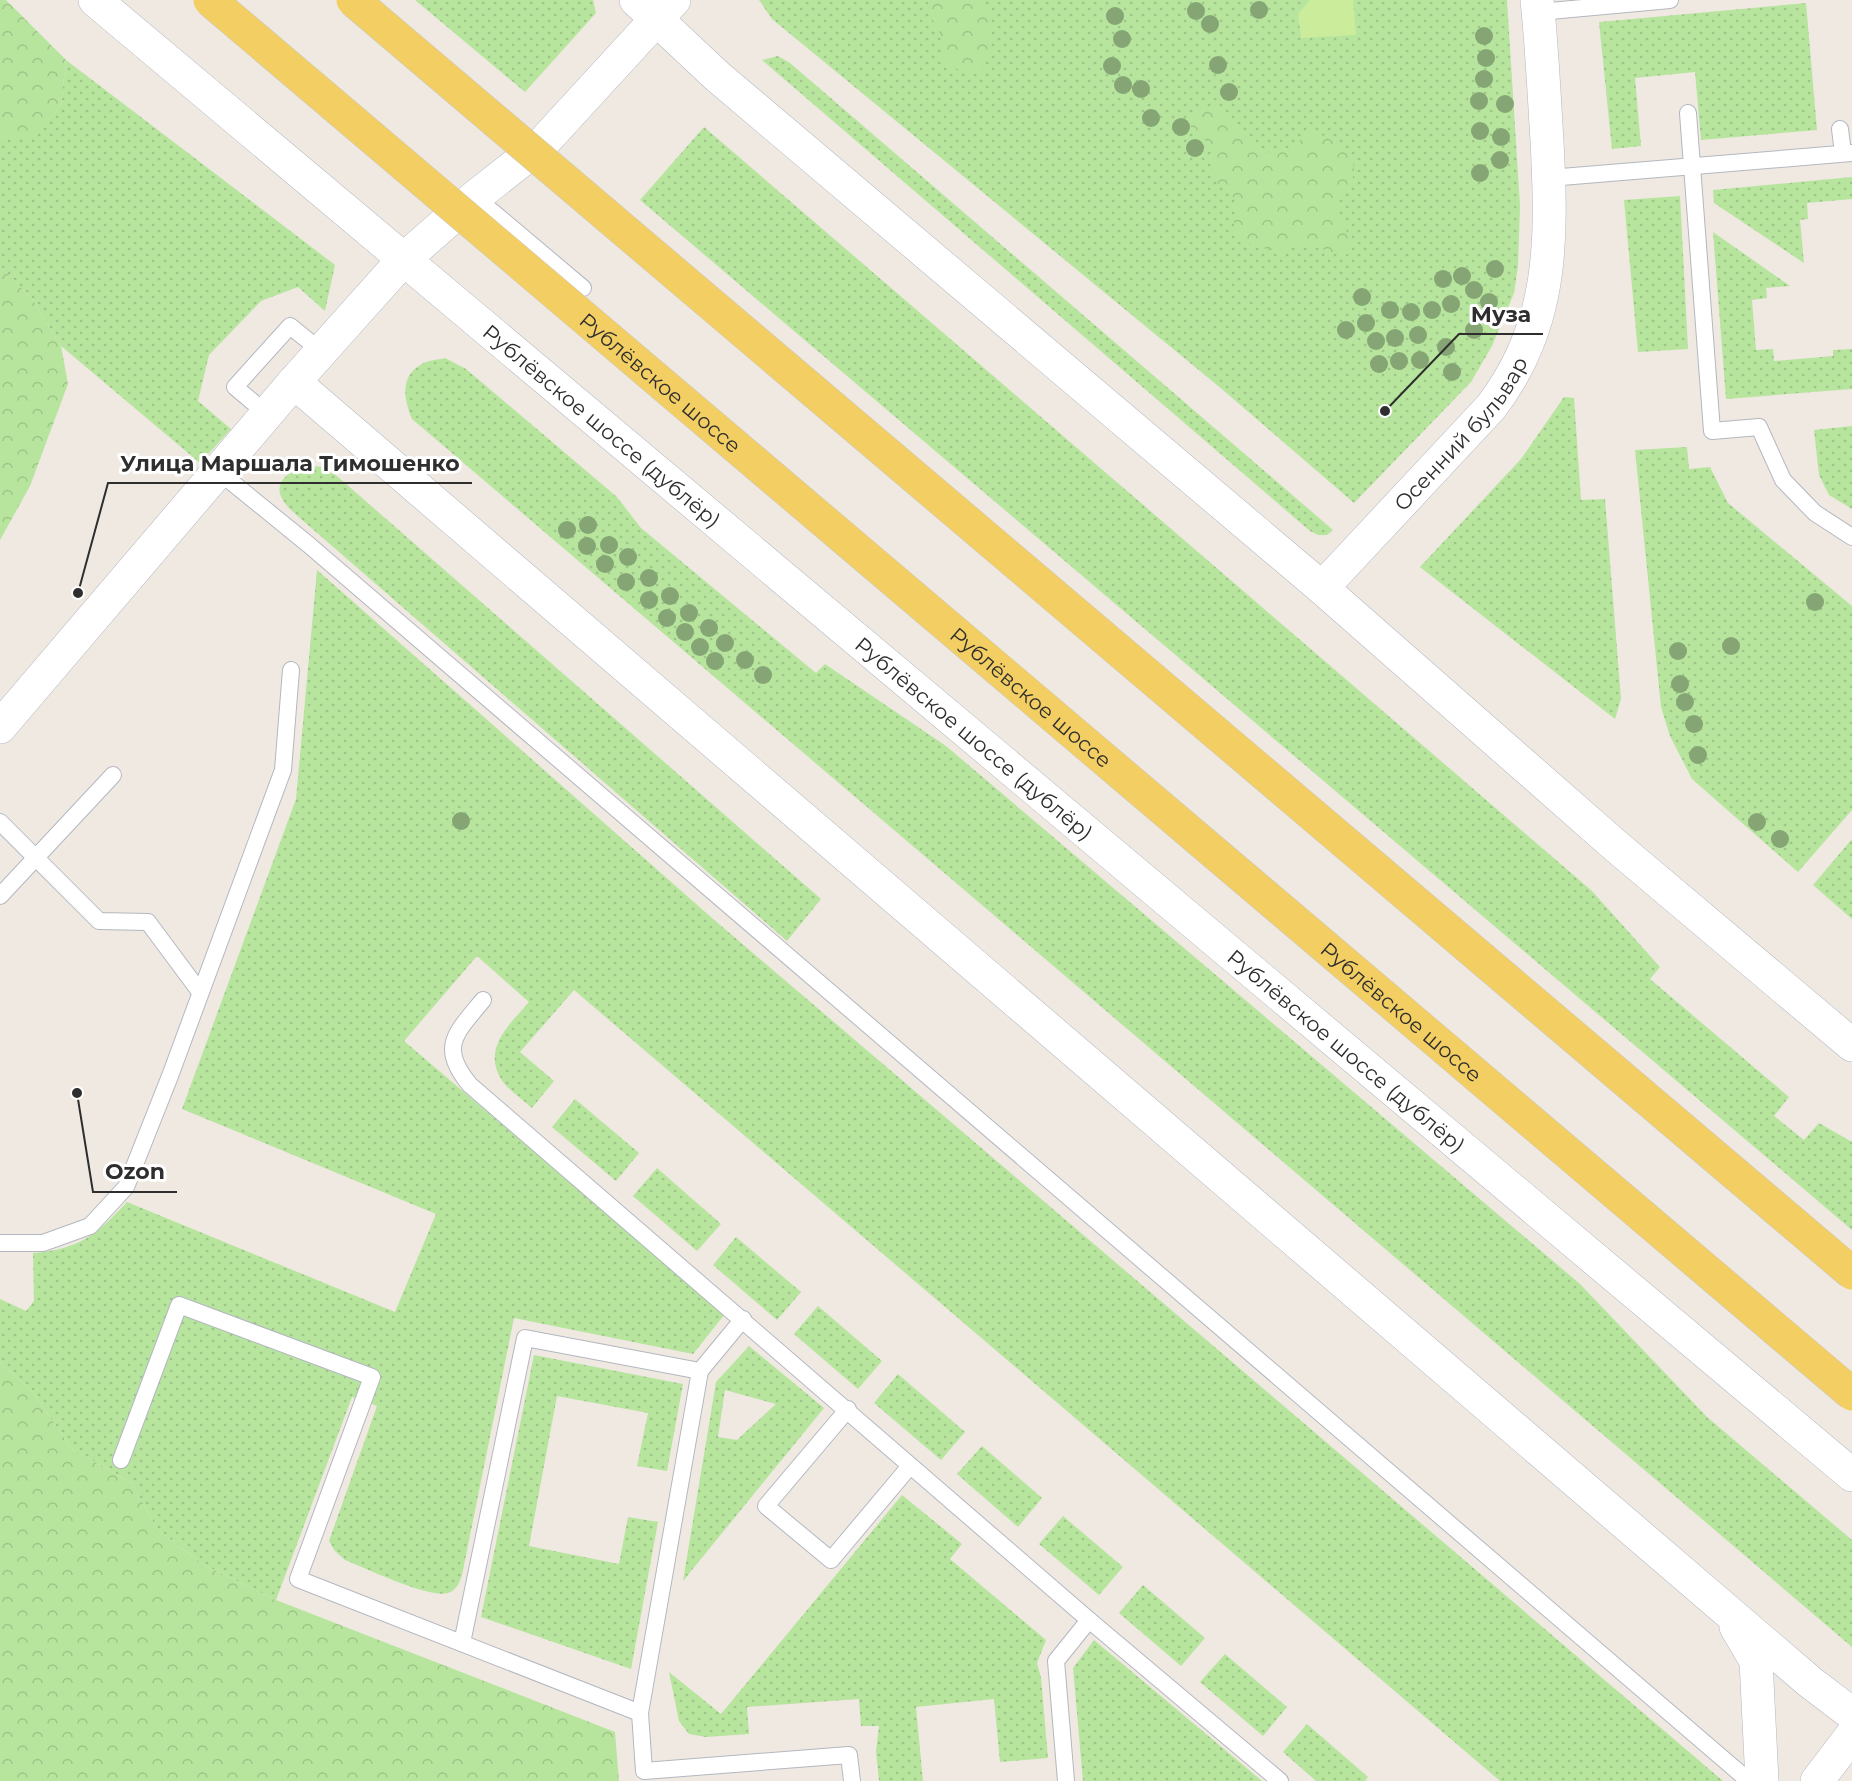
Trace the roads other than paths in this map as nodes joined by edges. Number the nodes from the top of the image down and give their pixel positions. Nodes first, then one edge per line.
1 (95, 0) edge
2 (210, 0) edge
3 (352, 0) edge
4 (1670, 0) edge
5 (656, 6) edge
6 (1538, 6) edge
7 (478, 90) dead end
8 (1688, 113) dead end
9 (1840, 129) dead end
10 (541, 145) junction
11 (1847, 153) edge
12 (1693, 166) junction
13 (1549, 178) junction
14 (475, 197) junction
15 (403, 260) junction
16 (582, 288) dead end
17 (321, 351) junction
18 (294, 382) junction
19 (267, 414) junction
20 (218, 471) junction
21 (1852, 537) edge
22 (1322, 588) junction
23 (291, 670) dead end
24 (0, 727) edge
25 (113, 775) dead end
26 (0, 822) edge
27 (37, 858) junction
28 (0, 896) edge
29 (200, 992) junction
30 (483, 1000) dead end
31 (1852, 1045) edge
32 (0, 1243) edge
33 (1852, 1273) edge
34 (743, 1319) junction
35 (700, 1371) junction
36 (1852, 1394) edge
37 (848, 1410) junction
38 (122, 1460) dead end
39 (910, 1466) junction
40 (1852, 1475) edge
41 (1728, 1612) junction
42 (1089, 1620) junction
43 (462, 1643) junction
44 (640, 1713) junction
45 (1852, 1714) edge
46 (1852, 1735) edge
47 (852, 1781) edge
48 (1066, 1781) edge
49 (1280, 1781) edge
50 (1749, 1781) edge
51 (1762, 1781) edge
52 (1817, 1781) edge

1 - 15 street, Рублёвское шоссе (дублёр)
2 - 36 main road, Рублёвское шоссе, bridge
3 - 33 main road, bridge
4 - 6 lane
5 - 10 street
5 - 22 street
6 - 13 street, Осенний бульвар
7 - 10 lane
8 - 12 lane
9 - 11 lane
10 - 14 street
11 - 12 lane
12 - 13 lane
12 - 21 lane
13 - 22 street, Осенний бульвар
14 - 15 street
14 - 16 lane
15 - 17 street
15 - 40 street, Рублёвское шоссе (дублёр)
17 - 18 street
17 - 19 lane
18 - 19 street
18 - 41 street
19 - 20 street
20 - 24 street
20 - 50 lane
22 - 31 street
23 - 29 lane
25 - 27 lane
26 - 27 lane
27 - 28 lane
27 - 29 lane
29 - 32 lane
30 - 34 lane
34 - 35 lane
34 - 37 lane
35 - 43 lane
35 - 44 lane
37 - 39 lane
37 - 39 lane
38 - 43 lane
39 - 42 lane
41 - 45 street
41 - 51 street
42 - 48 lane
42 - 49 lane
43 - 44 lane
44 - 47 lane
46 - 52 street

